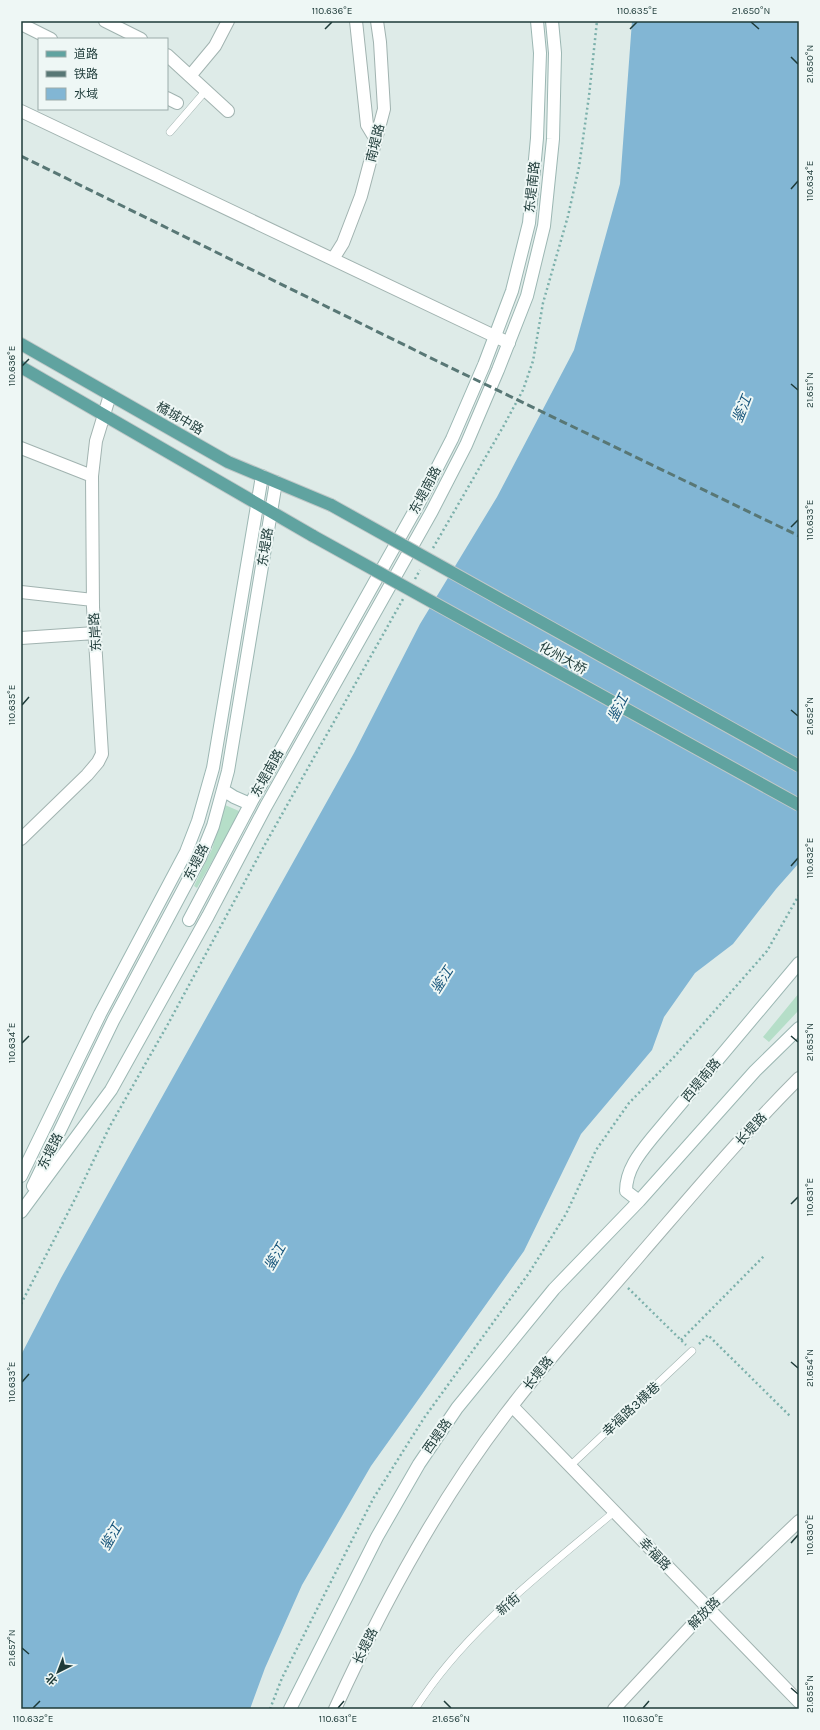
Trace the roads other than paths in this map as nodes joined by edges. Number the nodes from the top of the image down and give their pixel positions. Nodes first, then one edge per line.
1 (105, 21) edge
2 (228, 21) edge
3 (356, 21) edge
4 (377, 21) edge
5 (537, 21) edge
6 (552, 21) edge
7 (21, 24) edge
8 (48, 38) edge
9 (139, 38) edge
10 (168, 56) edge
11 (190, 76) junction
12 (202, 87) junction
13 (21, 110) edge
14 (228, 111) dead end
15 (170, 132) dead end
16 (376, 140) junction
17 (333, 259) junction
18 (495, 336) junction
19 (508, 343) junction
20 (21, 344) edge
21 (21, 367) edge
22 (110, 395) junction
23 (104, 415) junction
24 (21, 448) edge
25 (92, 476) junction
26 (262, 476) junction
27 (276, 482) junction
28 (257, 503) junction
29 (331, 504) joint
30 (271, 512) junction
31 (21, 592) edge
32 (93, 600) junction
33 (95, 633) junction
34 (21, 638) edge
35 (799, 766) edge
36 (223, 790) junction
37 (250, 804) junction
38 (799, 805) edge
39 (21, 839) edge
40 (208, 916) junction
41 (189, 920) junction
42 (148, 923) junction
43 (165, 924) junction
44 (799, 963) edge
45 (799, 1028) edge
46 (799, 1078) edge
47 (21, 1176) edge
48 (639, 1201) junction
49 (21, 1211) edge
50 (692, 1351) road end
51 (512, 1406) junction
52 (570, 1466) junction
53 (614, 1512) junction
54 (799, 1521) edge
55 (708, 1608) junction
56 (799, 1702) edge
57 (290, 1709) edge
58 (335, 1709) edge
59 (415, 1709) edge
60 (614, 1709) edge

1 - 9 main road
2 - 11 main road
3 - 16 main road
4 - 16 main road, 南堤路
5 - 18 main road, 东堤南路
6 - 19 main road, 东堤南路
7 - 8 main road
10 - 11 main road
11 - 12 main road
12 - 14 main road
12 - 15 lane
13 - 17 main road
16 - 17 main road, 南堤路
17 - 18 main road
18 - 19 main road
18 - 37 main road, 东堤南路
19 - 40 main road, 东堤南路
20 - 22 main road, 橘城中路
21 - 23 main road
22 - 23 main road, 东岸路
22 - 26 main road, 橘城中路
23 - 25 main road, 东岸路
23 - 28 main road
24 - 25 main road
25 - 32 main road, 东岸路
26 - 27 main road, 橘城中路
26 - 28 main road, 东堤路
27 - 29 main road, 橘城中路
27 - 30 main road, 东堤路
28 - 30 main road
28 - 42 main road, 东堤路
29 - 35 main road, 化州大桥, bridge
30 - 36 main road, 东堤路
30 - 38 main road, 化州大桥, bridge
31 - 32 main road
32 - 33 main road, 东岸路
33 - 34 main road
33 - 39 main road, 东岸路
36 - 37 main road
36 - 43 main road, 东堤路
37 - 41 main road, 东堤南路
40 - 41 main road
40 - 49 main road, 东堤南路
41 - 43 main road
42 - 43 main road
42 - 47 main road, 东堤路
43 - 49 main road, 东堤路
44 - 48 main road, 西堤南路
45 - 48 main road, 西堤路
46 - 51 main road, 长堤路
48 - 57 main road, 西堤路
50 - 52 lane, 幸福路3横巷
51 - 52 main road, 幸福路
51 - 58 main road, 长堤路
52 - 53 main road, 幸福路
53 - 55 main road, 幸福路
53 - 59 lane, 新街
54 - 55 main road, 解放路
55 - 56 main road, 幸福路
55 - 60 main road, 解放路

